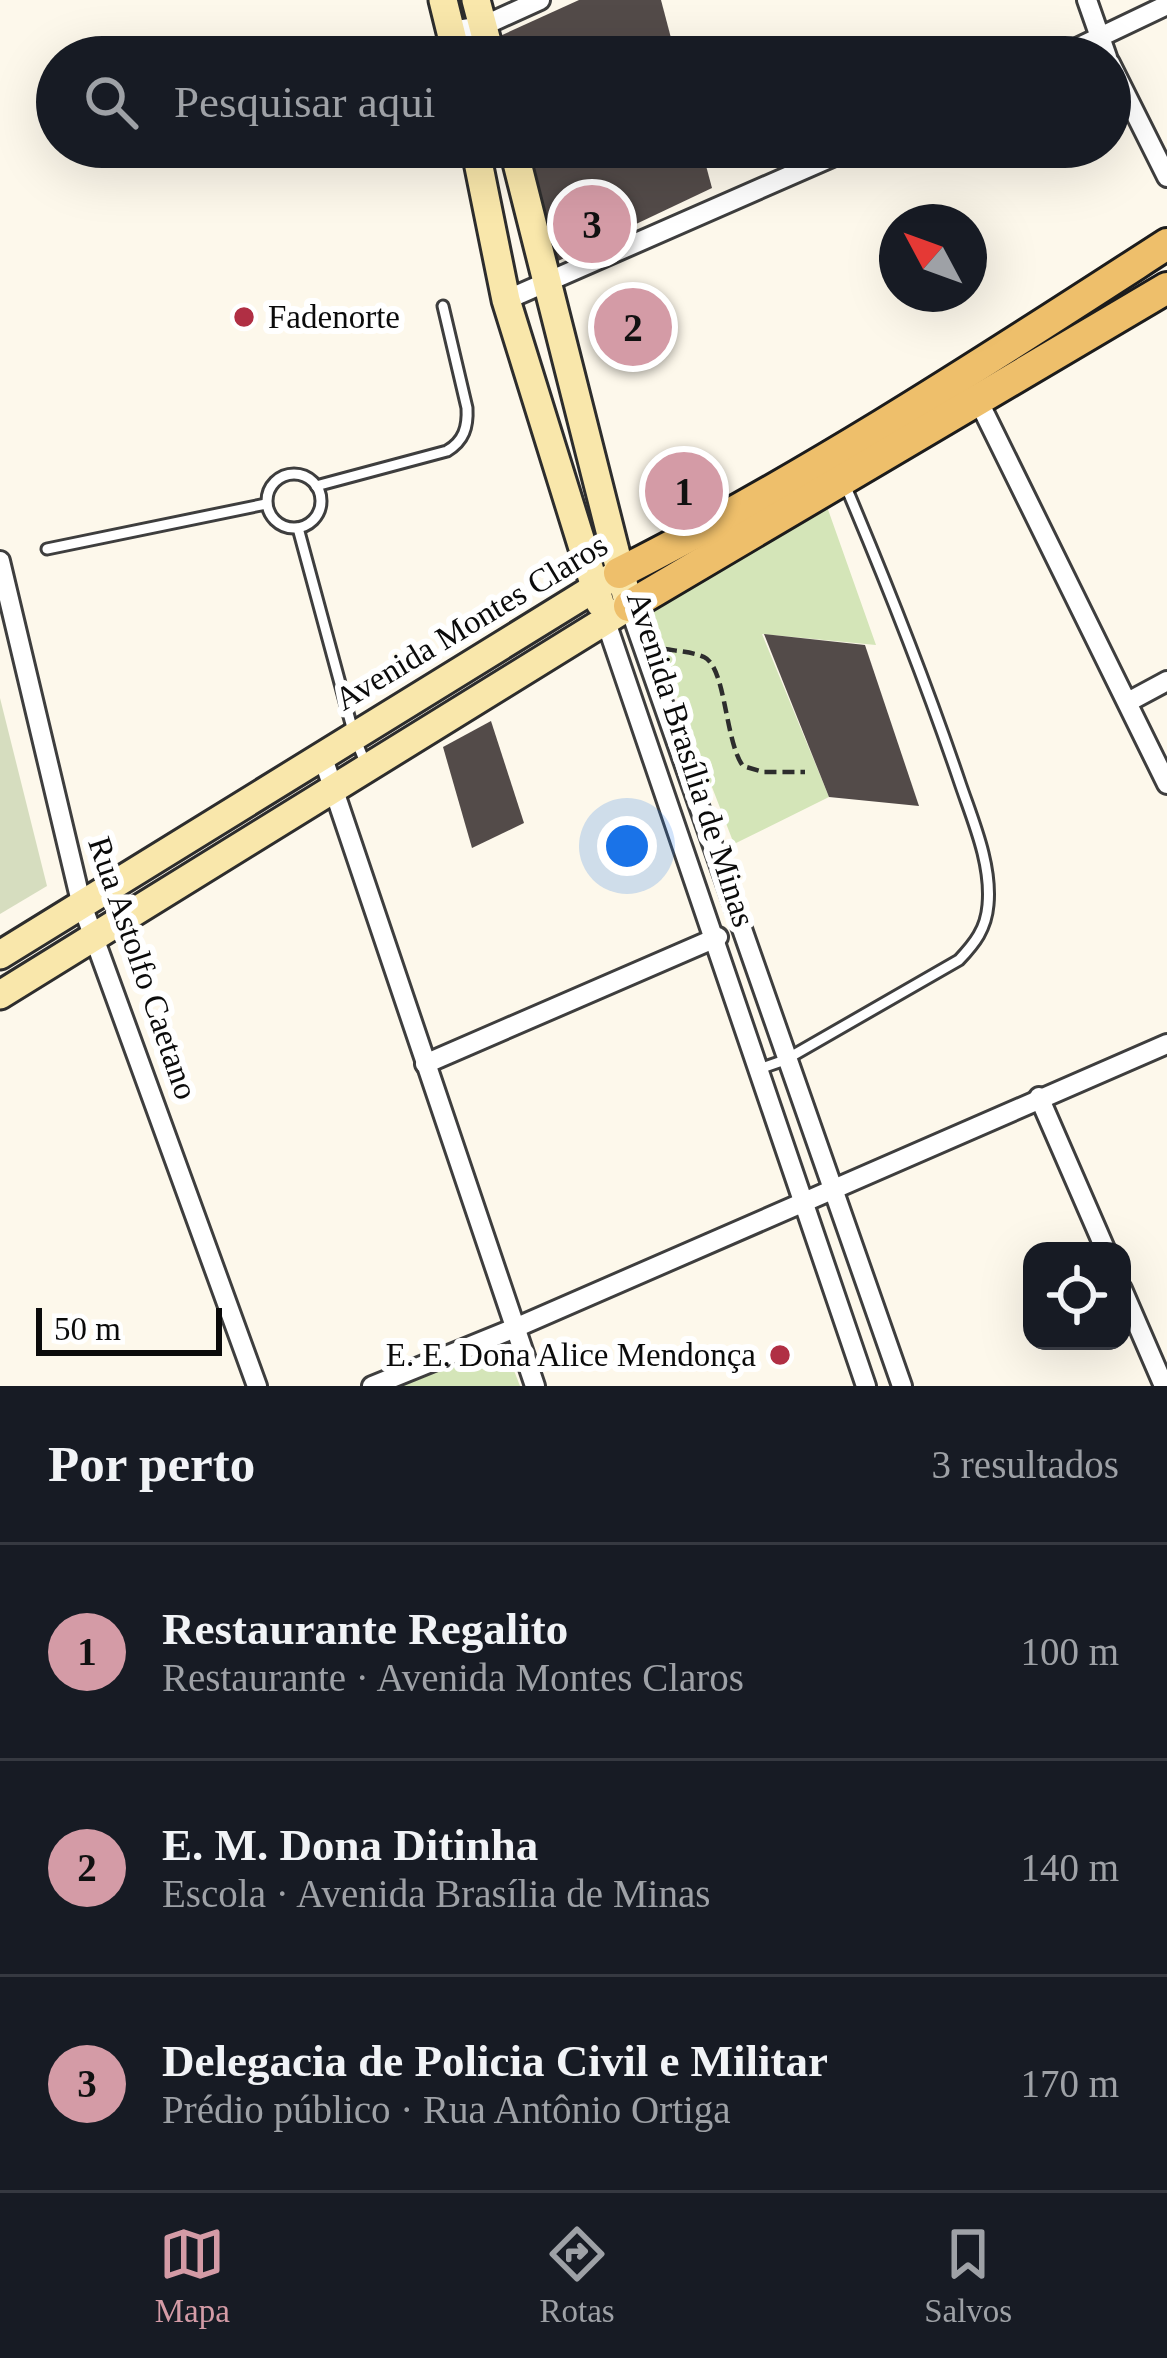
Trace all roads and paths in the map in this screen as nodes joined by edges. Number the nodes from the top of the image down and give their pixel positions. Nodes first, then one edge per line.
1 (443, 0) edge
2 (540, 0) edge
3 (1087, 0) edge
4 (1167, 5) edge
5 (480, 13) edge
6 (452, 36) edge
7 (461, 36) edge
8 (1099, 36) edge
9 (1127, 36) edge
10 (1131, 105) edge
11 (479, 168) edge
12 (518, 168) edge
13 (808, 168) edge
14 (1167, 177) edge
15 (1167, 244) edge
16 (547, 284) junction
17 (1167, 288) edge
18 (506, 300) junction
19 (443, 306) dead end
20 (963, 373) junction
21 (978, 401) junction
22 (837, 466) junction
23 (316, 486) junction
24 (266, 504) junction
25 (298, 528) junction
26 (47, 548) dead end
27 (0, 561) edge
28 (608, 580) junction
29 (4, 588) edge
30 (617, 613) junction
31 (642, 644) junction
32 (1167, 682) edge
33 (1128, 702) junction
34 (354, 735) junction
35 (322, 755) junction
36 (367, 767) junction
37 (805, 772) dead end
38 (1167, 784) edge
39 (335, 787) junction
40 (81, 902) junction
41 (740, 930) junction
42 (96, 935) junction
43 (712, 940) junction
44 (0, 955) edge
45 (0, 995) edge
46 (1167, 1044) edge
47 (784, 1060) junction
48 (425, 1064) junction
49 (756, 1070) junction
50 (1039, 1097) junction
51 (834, 1189) junction
52 (802, 1203) junction
53 (1102, 1242) edge
54 (1131, 1310) edge
55 (514, 1328) junction
56 (257, 1386) edge
57 (372, 1386) edge
58 (535, 1386) edge
59 (866, 1386) edge
60 (902, 1386) edge
61 (1164, 1386) edge

1 - 6 main road
2 - 5 street
3 - 8 street
4 - 9 street
5 - 7 street
10 - 14 street
11 - 18 main road, Avenida Brasília de Minas
12 - 16 main road, Avenida Brasília de Minas
13 - 16 street
15 - 20 main road, Avenida Montes Claros
16 - 18 street
16 - 28 main road, Avenida Brasília de Minas
17 - 21 main road, Avenida Montes Claros
18 - 28 main road, Avenida Brasília de Minas
19 - 23 lane
20 - 21 street
20 - 22 main road, Avenida Montes Claros
21 - 22 main road, Avenida Montes Claros
21 - 33 street
22 - 28 main road, Avenida Montes Claros
22 - 30 main road, Avenida Montes Claros
22 - 47 lane
23 - 24 lane
23 - 25 lane
24 - 25 lane
24 - 26 lane
25 - 34 lane
27 - 29 street, Rua Astolfo Caetano
28 - 30 main road, Avenida Brasília de Minas
28 - 34 main road, Avenida Montes Claros
29 - 40 street, Rua Astolfo Caetano
30 - 31 street, Avenida Brasília de Minas
30 - 36 main road, Avenida Montes Claros
30 - 43 street, Avenida Brasília de Minas
31 - 37 path
31 - 41 street, Avenida Brasília de Minas
32 - 33 street
33 - 38 street
34 - 35 main road, Avenida Montes Claros
34 - 36 lane
35 - 39 street
35 - 40 main road, Avenida Montes Claros
36 - 39 main road, Avenida Montes Claros
39 - 42 main road, Avenida Montes Claros
39 - 48 street
40 - 42 street, Rua Astolfo Caetano
40 - 44 main road, Avenida Montes Claros
41 - 43 street
41 - 47 street, Avenida Brasília de Minas
42 - 45 main road, Avenida Montes Claros
42 - 56 street, Rua Astolfo Caetano
43 - 48 street
43 - 49 street, Avenida Brasília de Minas
46 - 50 street
47 - 49 lane
47 - 51 street, Avenida Brasília de Minas
48 - 55 street
49 - 52 street, Avenida Brasília de Minas
50 - 51 street
50 - 53 street
51 - 52 street
51 - 60 street, Avenida Brasília de Minas
52 - 55 street
52 - 59 street, Avenida Brasília de Minas
54 - 61 street
55 - 57 street
55 - 58 street

